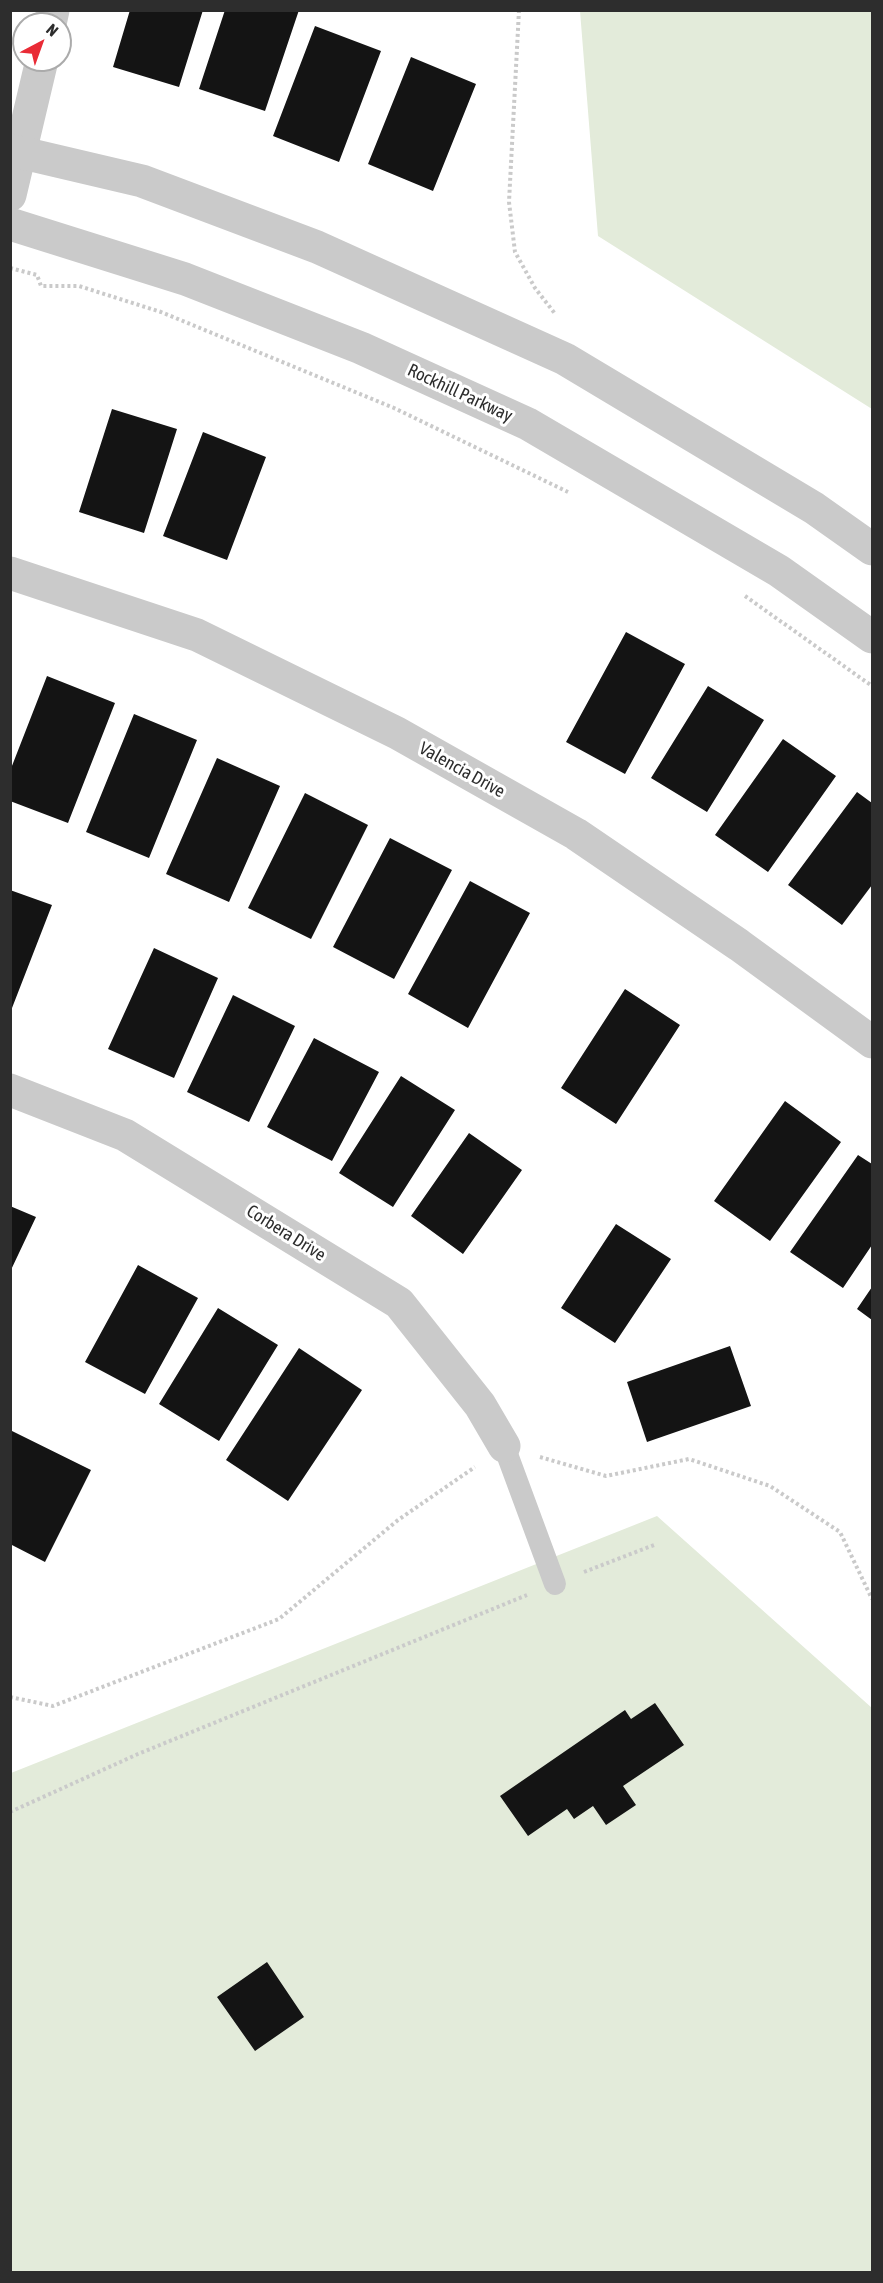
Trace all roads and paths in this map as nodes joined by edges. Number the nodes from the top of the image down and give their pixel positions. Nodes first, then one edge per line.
1 (519, 10) edge
2 (39, 72) edge
3 (16, 152) edge
4 (10, 195) edge
5 (10, 224) edge
6 (10, 268) edge
7 (561, 321) dead end
8 (573, 494) dead end
9 (873, 549) edge
10 (10, 573) edge
11 (744, 595) dead end
12 (873, 637) edge
13 (873, 686) edge
14 (873, 1042) edge
15 (10, 1090) edge
16 (504, 1446) junction
17 (654, 1545) dead end
18 (555, 1584) junction
19 (873, 1599) edge
20 (10, 1697) edge
21 (10, 1812) edge

1 - 7 path
2 - 3 street
3 - 4 street
3 - 9 street
5 - 12 street, Rockhill Parkway
6 - 8 path
10 - 14 street, Valencia Drive
11 - 13 path
15 - 16 street, Corbera Drive
16 - 18 lane
16 - 19 path
16 - 20 path
17 - 18 path
18 - 21 path

